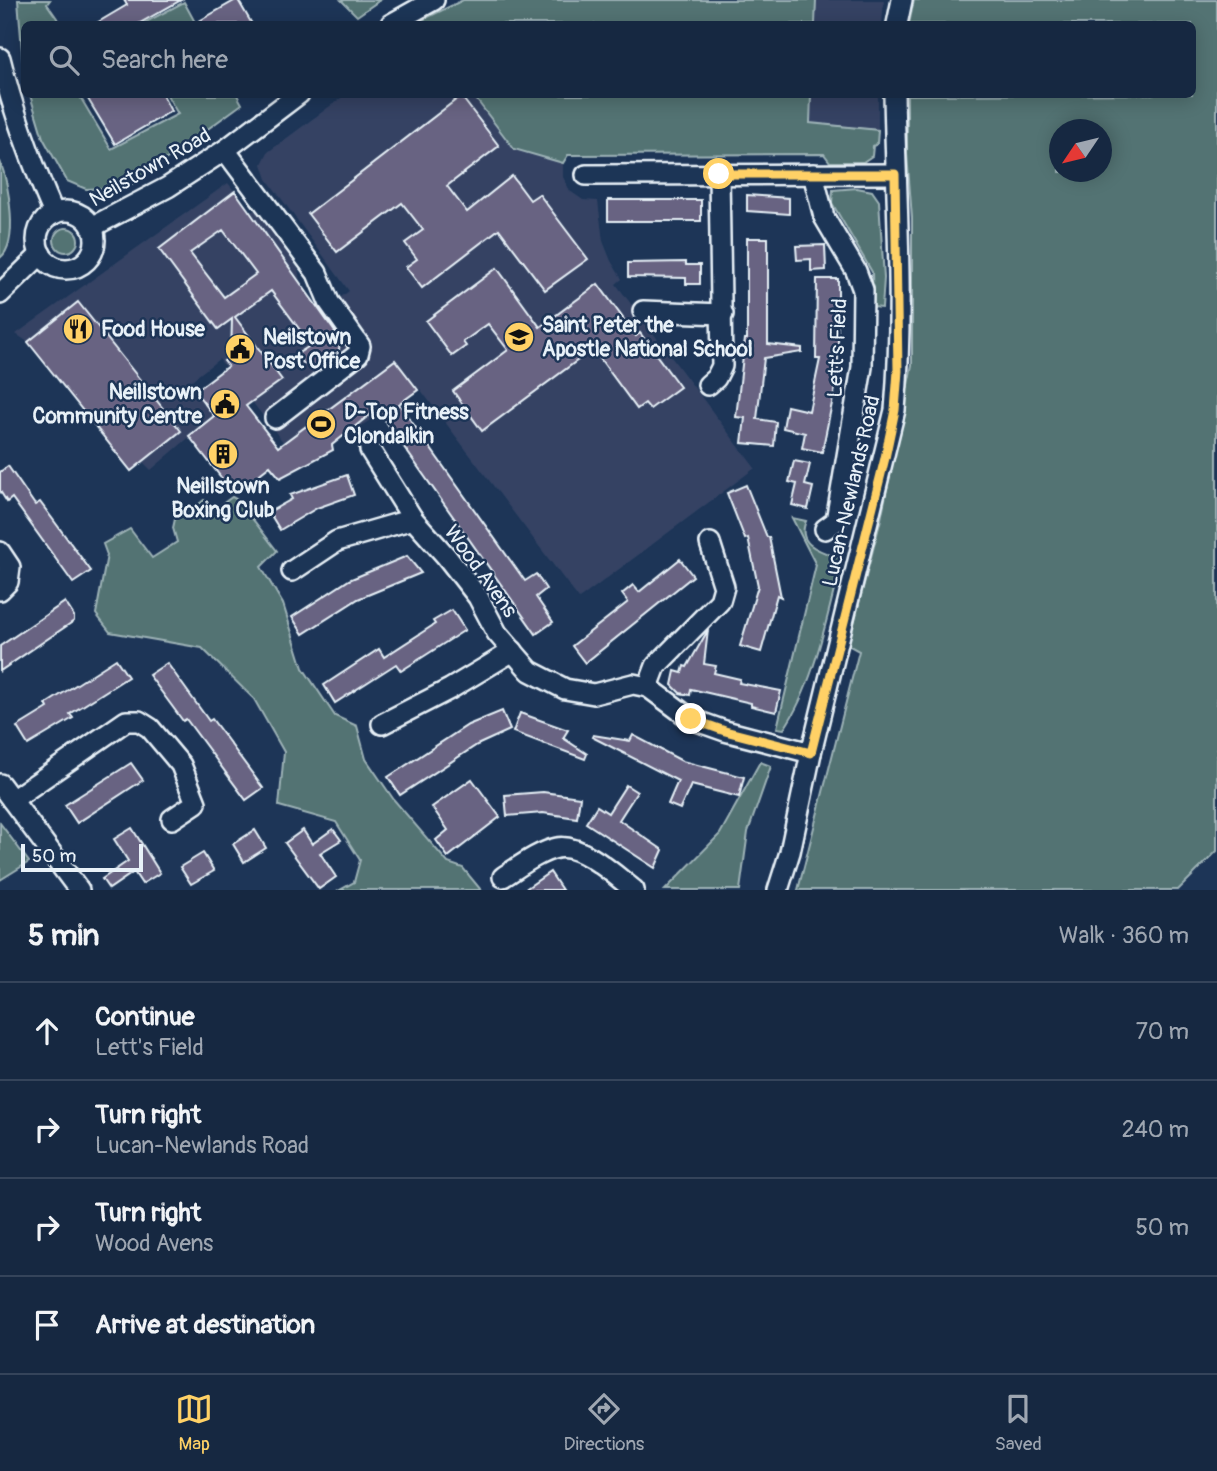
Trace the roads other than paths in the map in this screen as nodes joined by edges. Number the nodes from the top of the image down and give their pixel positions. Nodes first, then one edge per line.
1 (434, 0) edge
2 (902, 0) edge
3 (396, 21) edge
4 (898, 21) edge
5 (0, 58) edge
6 (294, 98) edge
7 (894, 98) edge
8 (225, 150) junction
9 (719, 174) junction
10 (813, 174) junction
11 (895, 174) junction
12 (586, 175) dead end
13 (54, 214) junction
14 (92, 228) junction
15 (41, 254) junction
16 (0, 294) edge
17 (643, 311) dead end
18 (723, 314) junction
19 (708, 385) dead end
20 (275, 418) dead end
21 (370, 450) dead end
22 (413, 519) junction
23 (825, 529) dead end
24 (710, 543) dead end
25 (0, 552) edge
26 (292, 571) dead end
27 (0, 590) edge
28 (513, 651) junction
29 (648, 687) junction
30 (382, 724) dead end
31 (811, 753) junction
32 (6, 792) edge
33 (172, 819) dead end
34 (503, 877) dead end
35 (79, 890) edge
36 (634, 890) edge
37 (778, 890) edge

1 - 3 street
2 - 4 street
5 - 13 street
6 - 8 street, Neilstown Road
7 - 11 street, Lucan-Newlands Road
8 - 14 street, Neilstown Road
8 - 20 street
9 - 10 street
9 - 12 street
9 - 18 street
10 - 11 street
10 - 23 street, Lett's Field
11 - 31 street, Lucan-Newlands Road
13 - 14 street, Neilstown Road
13 - 15 street
14 - 15 street, Neilstown Road
15 - 16 street
17 - 18 street
18 - 19 street
21 - 22 street, Wood Avens
22 - 26 street, Wood Avens
22 - 28 street, Wood Avens
24 - 29 street
25 - 27 street
28 - 29 street, Wood Avens
28 - 30 street, Wood Avens
29 - 31 street
31 - 37 street, Lucan-Newlands Road
32 - 33 street
32 - 35 street
34 - 36 street

